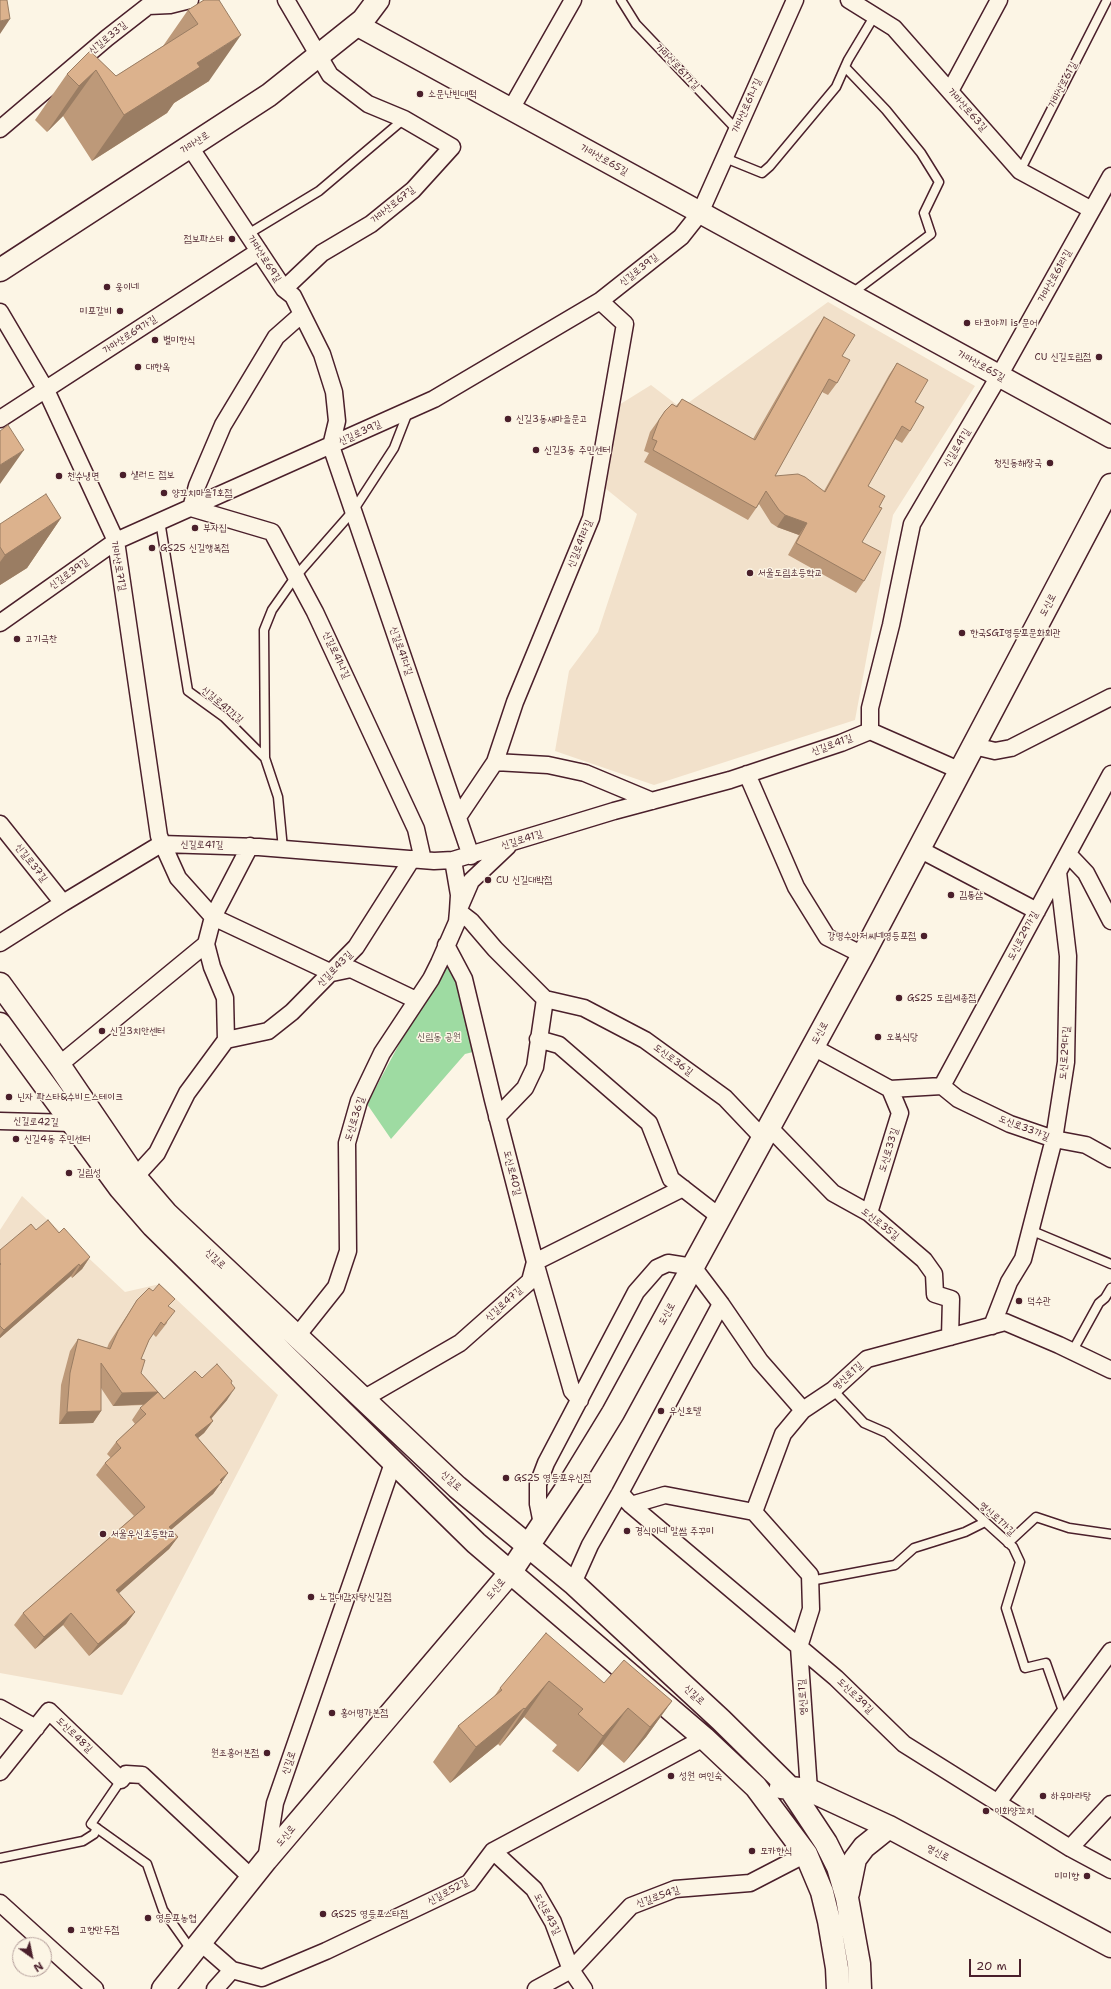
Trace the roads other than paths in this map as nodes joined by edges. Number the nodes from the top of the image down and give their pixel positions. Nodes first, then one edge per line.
1 (190, 0) edge
2 (286, 0) edge
3 (378, 0) edge
4 (573, 0) edge
5 (621, 0) edge
6 (795, 0) edge
7 (849, 0) edge
8 (999, 0) edge
9 (1107, 0) edge
10 (875, 15) junction
11 (357, 25) junction
12 (318, 56) junction
13 (845, 67) junction
14 (950, 92) junction
15 (511, 109) junction
16 (404, 119) junction
17 (0, 129) edge
18 (737, 130) junction
19 (190, 146) junction
20 (725, 158) junction
21 (1020, 171) junction
22 (1111, 176) edge
23 (1092, 210) junction
24 (700, 212) junction
25 (248, 234) junction
26 (259, 251) junction
27 (0, 270) edge
28 (284, 289) junction
29 (851, 295) junction
30 (600, 300) junction
31 (0, 312) edge
32 (302, 314) junction
33 (999, 376) junction
34 (46, 390) junction
35 (408, 411) junction
36 (0, 419) edge
37 (1111, 437) edge
38 (331, 446) junction
39 (1111, 485) edge
40 (191, 508) junction
41 (353, 511) junction
42 (160, 521) junction
43 (116, 541) junction
44 (296, 576) junction
45 (0, 622) edge
46 (1111, 697) edge
47 (870, 731) junction
48 (974, 746) junction
49 (265, 758) junction
50 (495, 762) junction
51 (961, 771) junction
52 (747, 774) junction
53 (1109, 780) edge
54 (652, 801) junction
55 (458, 817) junction
56 (0, 824) edge
57 (162, 844) junction
58 (510, 844) junction
59 (250, 846) junction
60 (283, 849) junction
61 (919, 850) junction
62 (1068, 854) junction
63 (471, 856) junction
64 (418, 860) junction
65 (453, 860) junction
66 (1058, 872) junction
67 (63, 903) junction
68 (458, 911) junction
69 (1037, 911) junction
70 (213, 917) junction
71 (1111, 921) edge
72 (0, 943) edge
73 (206, 944) junction
74 (446, 945) junction
75 (863, 955) junction
76 (332, 973) junction
77 (0, 984) edge
78 (545, 999) junction
79 (416, 1000) junction
80 (0, 1024) edge
81 (538, 1039) junction
82 (226, 1040) junction
83 (813, 1047) junction
84 (59, 1064) junction
85 (942, 1086) junction
86 (890, 1089) junction
87 (498, 1117) junction
88 (0, 1121) edge
89 (72, 1123) junction
90 (766, 1132) junction
91 (1054, 1139) junction
92 (1111, 1159) edge
93 (135, 1177) junction
94 (683, 1188) junction
95 (869, 1213) junction
96 (720, 1218) junction
97 (1030, 1230) junction
98 (535, 1262) junction
99 (1111, 1264) edge
100 (693, 1267) junction
101 (1111, 1288) edge
102 (721, 1304) junction
103 (992, 1326) junction
104 (297, 1336) junction
105 (950, 1337) junction
106 (1072, 1352) junction
107 (1111, 1370) edge
108 (833, 1390) junction
109 (363, 1398) junction
110 (580, 1400) junction
111 (803, 1410) junction
112 (393, 1463) junction
113 (625, 1499) junction
114 (754, 1512) junction
115 (985, 1522) junction
116 (542, 1524) junction
117 (1111, 1534) edge
118 (1008, 1543) junction
119 (528, 1545) junction
120 (510, 1573) junction
121 (810, 1581) junction
122 (573, 1583) junction
123 (799, 1647) junction
124 (1111, 1651) edge
125 (0, 1708) edge
126 (1064, 1714) junction
127 (36, 1728) junction
128 (704, 1738) junction
129 (0, 1772) edge
130 (121, 1780) junction
131 (756, 1787) junction
132 (799, 1789) junction
133 (998, 1802) junction
134 (1111, 1804) edge
135 (889, 1827) junction
136 (98, 1828) junction
137 (1070, 1848) junction
138 (493, 1851) junction
139 (806, 1854) junction
140 (0, 1858) edge
141 (266, 1860) junction
142 (1111, 1870) edge
143 (252, 1878) junction
144 (846, 1898) junction
145 (2, 1909) edge
146 (1111, 1946) edge
147 (196, 1947) junction
148 (232, 1970) junction
149 (572, 1970) junction
150 (95, 1989) edge
151 (163, 1989) edge
152 (215, 1989) edge
153 (536, 1989) edge
154 (584, 1989) edge
155 (838, 1989) edge
156 (860, 1989) edge

1 - 17 street, 신길로33길
2 - 12 street
3 - 11 main road, 가마산로
4 - 15 street
5 - 18 lane, 가마산로61가길
6 - 18 street, 가마산로61나길
7 - 10 street, 가마산로63길
8 - 14 street
9 - 21 lane, 가마산로61길
10 - 13 lane
10 - 14 street, 가마산로63길
11 - 12 main road, 가마산로
11 - 15 street, 가마산로65길
12 - 16 street, 가마산로67길
12 - 19 main road, 가마산로
13 - 20 lane
13 - 29 lane
14 - 21 street, 가마산로63길
15 - 24 street, 가마산로65길
16 - 25 lane
16 - 28 street, 가마산로67길
18 - 20 street, 가마산로61나길
19 - 25 street, 가마산로69길
19 - 27 main road, 가마산로
20 - 24 street, 가마산로61나길
21 - 23 street, 가마산로63길
22 - 23 street, 가마산로61라길
23 - 33 street, 가마산로61라길
24 - 29 street, 가마산로65길
24 - 30 street, 신길로39길
25 - 26 street, 가마산로69길
26 - 28 street, 가마산로69길
26 - 34 street, 가마산로69가길
28 - 32 street, 가마산로69길
29 - 33 street, 가마산로65길
30 - 35 street, 신길로39길
30 - 50 street, 신길로41라길
31 - 34 street, 가마산로71길
32 - 38 street, 가마산로69길
32 - 40 street
33 - 37 street, 가마산로65길
33 - 47 street, 신길로41길
34 - 36 street, 가마산로69가길
34 - 43 street, 가마산로71길
35 - 38 street, 신길로39길
35 - 41 lane
38 - 40 street, 신길로39길
38 - 41 street, 신길로41다길
39 - 48 main road, 도신로
40 - 42 street, 신길로39길
40 - 44 street, 신길로41나길
41 - 44 lane
41 - 55 street, 신길로41다길
42 - 43 street, 신길로39길
42 - 49 lane, 신길로41가길
43 - 45 street, 신길로39길
43 - 57 street, 가마산로71길
44 - 49 lane
44 - 64 street, 신길로41나길
46 - 48 street
47 - 51 street
47 - 52 street, 신길로41길
48 - 51 main road, 도신로
49 - 60 lane, 신길로41가길
50 - 54 street
50 - 55 street, 신길로41라길
51 - 61 main road, 도신로
52 - 54 street, 신길로41길
52 - 75 street
53 - 62 street, 도신로29가길
54 - 58 street, 신길로41길
55 - 63 street, 신길로41다길
56 - 67 street, 신길로37길
57 - 59 street, 신길로41길
57 - 67 street
57 - 70 street, 신길로41길
58 - 63 street, 신길로41길
58 - 68 street, 도신로36길
59 - 60 street, 신길로41길
59 - 70 street
60 - 64 street, 신길로41길
61 - 69 street
61 - 75 main road, 도신로
62 - 66 street, 도신로29가길
62 - 71 street
63 - 65 street, 신길로41길
64 - 65 street, 신길로41길
64 - 76 street, 신길로43길
65 - 68 street, 도신로36길
66 - 69 street, 도신로29가길
66 - 91 street, 도신로29다길
67 - 72 street
68 - 74 street, 도신로36길
68 - 78 street
69 - 85 street, 도신로29가길
70 - 73 street
70 - 76 street, 신길로41길
73 - 82 street
73 - 84 street
74 - 79 street, 도신로36길
74 - 87 street, 도신로40길
75 - 83 main road, 도신로
76 - 79 street
76 - 82 street, 신길로43길
77 - 84 main road, 신길로
78 - 81 street
78 - 90 street, 도신로36길
79 - 104 street, 도신로36길
80 - 89 main road, 신길로
81 - 87 street
81 - 94 street
82 - 93 street
83 - 86 street
83 - 90 main road, 도신로
84 - 93 main road, 신길로
85 - 86 street
85 - 91 street, 도신로33가길
86 - 95 street, 도신로33길
87 - 98 street, 도신로40길
88 - 89 street, 신길로42길
89 - 112 main road, 신길로
90 - 95 street, 도신로35길
90 - 96 main road, 도신로
91 - 92 street, 도신로33가길
91 - 97 street, 도신로29다길
93 - 104 main road, 신길로
94 - 96 street
94 - 98 street
95 - 105 street, 도신로35길
96 - 100 main road, 도신로
97 - 99 lane
97 - 103 street, 도신로29다길
98 - 109 street, 신길로47길
98 - 110 street, 도신로40길
100 - 102 street
100 - 110 street
100 - 116 main road, 도신로
101 - 106 lane
102 - 111 street
102 - 113 street
103 - 105 street, 영신로1길
103 - 106 street, 영신로1길
104 - 109 main road, 신길로
105 - 108 street, 영신로1길
106 - 107 street, 영신로1길
108 - 111 street, 영신로1길
108 - 115 lane, 영신로1가길
109 - 119 main road, 신길로
110 - 116 street
111 - 114 street, 영신로1길
112 - 120 main road, 신길로
112 - 141 street, 신길로
113 - 114 street
113 - 122 street
113 - 123 street, 도신로39길
114 - 121 street, 영신로1길
115 - 118 lane, 영신로1가길
115 - 121 lane
116 - 119 main road, 도신로
117 - 118 lane
118 - 126 lane, 영신로1가길
119 - 120 main road, 도신로
119 - 122 main road, 신길로
120 - 128 main road, 신길로
120 - 141 main road, 도신로
121 - 123 street, 영신로1길
122 - 132 main road, 신길로
123 - 132 street, 영신로1길
123 - 133 street, 도신로39길
124 - 126 street
125 - 127 street
126 - 133 street
127 - 129 street, 도신로48길
127 - 130 street, 도신로48길
128 - 131 main road, 신길로
128 - 138 street, 신길로52길
130 - 136 lane
130 - 143 street
131 - 132 main road, 영신로
131 - 139 main road, 신길로
132 - 135 main road, 영신로
132 - 144 main road, 신길로
133 - 137 street, 도신로39길
134 - 137 street
135 - 144 main road
135 - 146 main road, 영신로
136 - 140 lane
136 - 147 lane
137 - 142 street, 도신로39길
138 - 148 street, 신길로52길
138 - 149 street, 도신로43길
139 - 149 street, 신길로54길
139 - 155 main road, 신길로
141 - 143 main road, 도신로
143 - 147 main road, 도신로
144 - 156 main road, 신길로
145 - 150 street
147 - 148 street, 신길로52길
147 - 151 main road, 도신로
148 - 152 street
149 - 153 street, 신길로54길
149 - 154 street, 도신로43길

